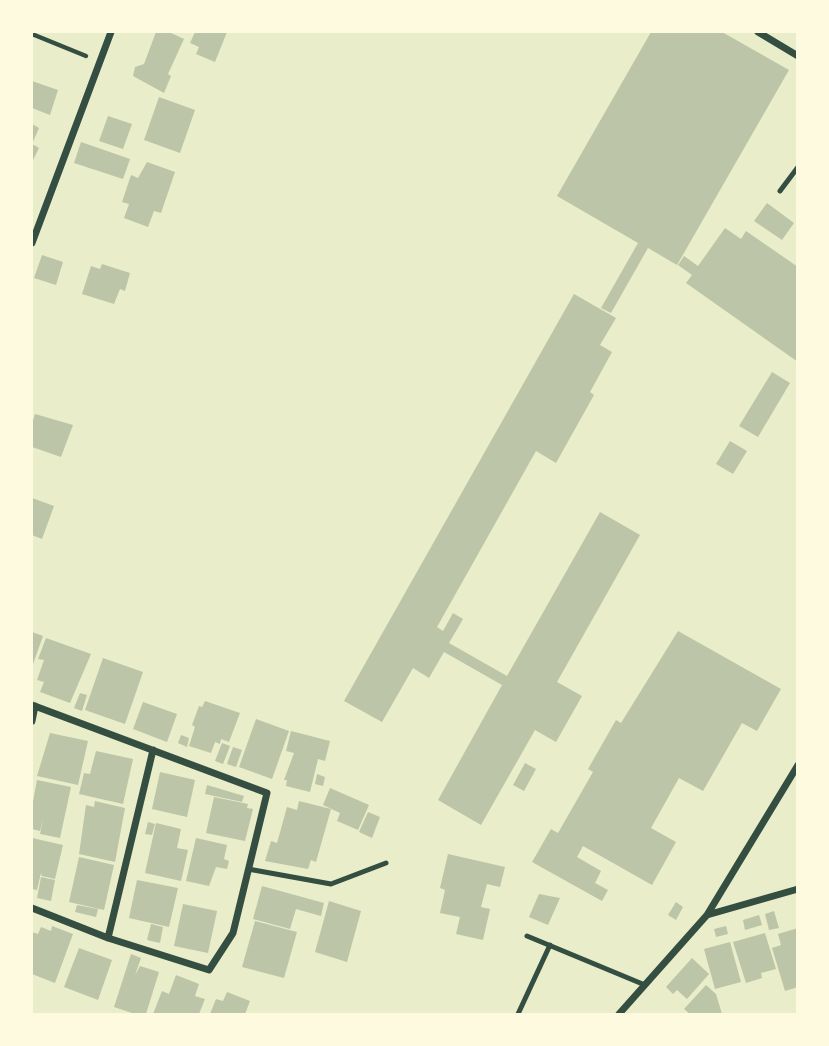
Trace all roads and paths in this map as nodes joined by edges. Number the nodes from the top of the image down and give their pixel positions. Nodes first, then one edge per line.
1 (111, 32) edge
2 (758, 32) edge
3 (32, 34) edge
4 (797, 56) edge
5 (100, 62) junction
6 (797, 167) edge
7 (780, 191) dead end
8 (32, 243) edge
9 (33, 706) edge
10 (32, 721) edge
11 (153, 750) junction
12 (797, 765) edge
13 (386, 863) dead end
14 (248, 869) junction
15 (797, 889) edge
16 (32, 908) edge
17 (707, 915) junction
18 (527, 936) dead end
19 (108, 938) junction
20 (550, 945) junction
21 (645, 985) junction
22 (518, 1014) edge
23 (619, 1014) edge

1 - 5 street
2 - 4 street
3 - 5 path
5 - 8 street
6 - 7 lane
9 - 10 street
9 - 11 street
11 - 14 street
11 - 19 street
12 - 17 street
13 - 14 lane
14 - 19 street
15 - 17 street
16 - 19 street
17 - 21 street
18 - 20 lane
20 - 21 lane
20 - 22 lane
21 - 23 street

